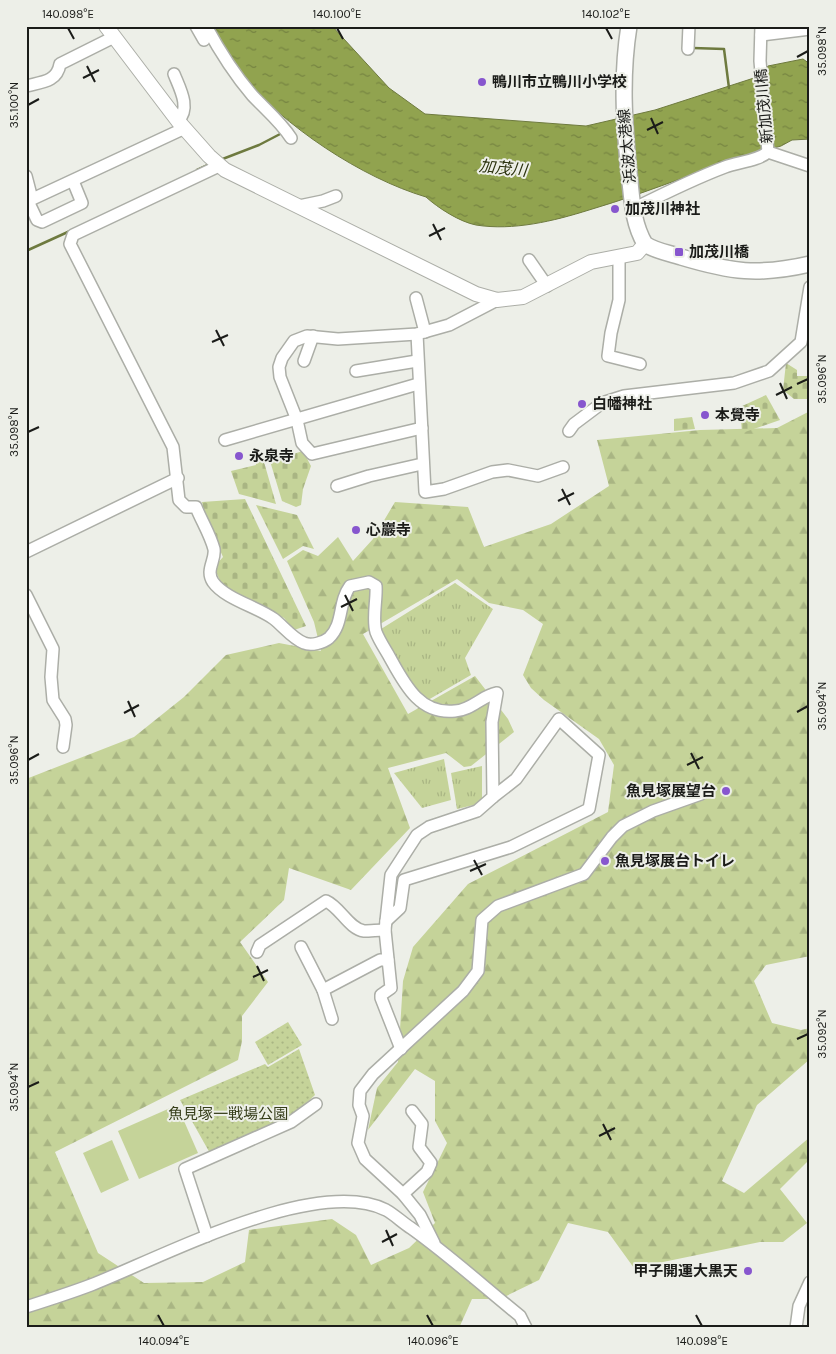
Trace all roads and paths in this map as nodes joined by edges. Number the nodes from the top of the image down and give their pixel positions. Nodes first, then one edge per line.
1 (196, 26) edge
2 (206, 26) edge
3 (629, 26) edge
4 (689, 26) edge
5 (810, 29) edge
6 (761, 30) edge
7 (110, 32) edge
8 (204, 40) dead end
9 (688, 49) dead end
10 (174, 74) dead end
11 (26, 86) edge
12 (182, 124) junction
13 (291, 138) dead end
14 (768, 151) junction
15 (214, 161) junction
16 (810, 166) edge
17 (26, 176) edge
18 (73, 181) junction
19 (336, 196) dead end
20 (29, 201) edge
21 (299, 206) junction
22 (633, 206) junction
23 (645, 244) junction
24 (619, 256) junction
25 (530, 260) dead end
26 (810, 264) edge
27 (546, 286) junction
28 (810, 287) edge
29 (416, 298) dead end
30 (497, 300) junction
31 (421, 333) junction
32 (313, 336) junction
33 (304, 361) dead end
34 (417, 361) junction
35 (640, 364) dead end
36 (356, 370) dead end
37 (418, 384) junction
38 (297, 420) junction
39 (422, 428) junction
40 (569, 431) dead end
41 (225, 440) dead end
42 (422, 464) junction
43 (564, 467) dead end
44 (178, 478) junction
45 (337, 486) dead end
46 (26, 552) edge
47 (26, 595) edge
48 (63, 747) dead end
49 (701, 794) dead end
50 (492, 797) junction
51 (385, 926) junction
52 (301, 947) dead end
53 (257, 952) dead end
54 (388, 960) junction
55 (323, 990) junction
56 (332, 1019) dead end
57 (401, 1049) junction
58 (316, 1104) dead end
59 (412, 1111) dead end
60 (403, 1194) junction
61 (207, 1236) junction
62 (434, 1243) junction
63 (810, 1282) edge
64 (26, 1308) edge
65 (526, 1328) edge
66 (796, 1328) edge

1 - 8 street
2 - 13 street
3 - 22 main road, 浜波太港線
4 - 9 street
5 - 6 street
6 - 14 street, 新加茂川橋
7 - 11 street
7 - 12 street
10 - 12 street
12 - 15 street
12 - 18 street
14 - 16 street
14 - 22 street
15 - 21 street
15 - 44 street
17 - 20 street
18 - 20 street
18 - 20 street
19 - 21 street
21 - 30 street
22 - 23 main road, 浜波太港線
23 - 24 street
23 - 26 main road
24 - 27 street
24 - 35 street
25 - 27 street
27 - 30 street
28 - 40 street
29 - 31 street
30 - 31 street
31 - 32 street
31 - 34 street
32 - 33 street
32 - 38 street
34 - 36 street
34 - 37 street
37 - 38 street
37 - 39 street
38 - 39 street
38 - 41 street
39 - 42 street
42 - 43 street
42 - 45 street
44 - 46 street
44 - 50 street
47 - 48 street
49 - 57 street
50 - 51 street
50 - 51 street
51 - 53 street
51 - 54 street
52 - 55 street
54 - 55 street
54 - 57 street
55 - 56 street
57 - 60 street
58 - 61 street
59 - 60 street
60 - 62 street
61 - 62 street
61 - 64 street
62 - 65 street
63 - 66 street

